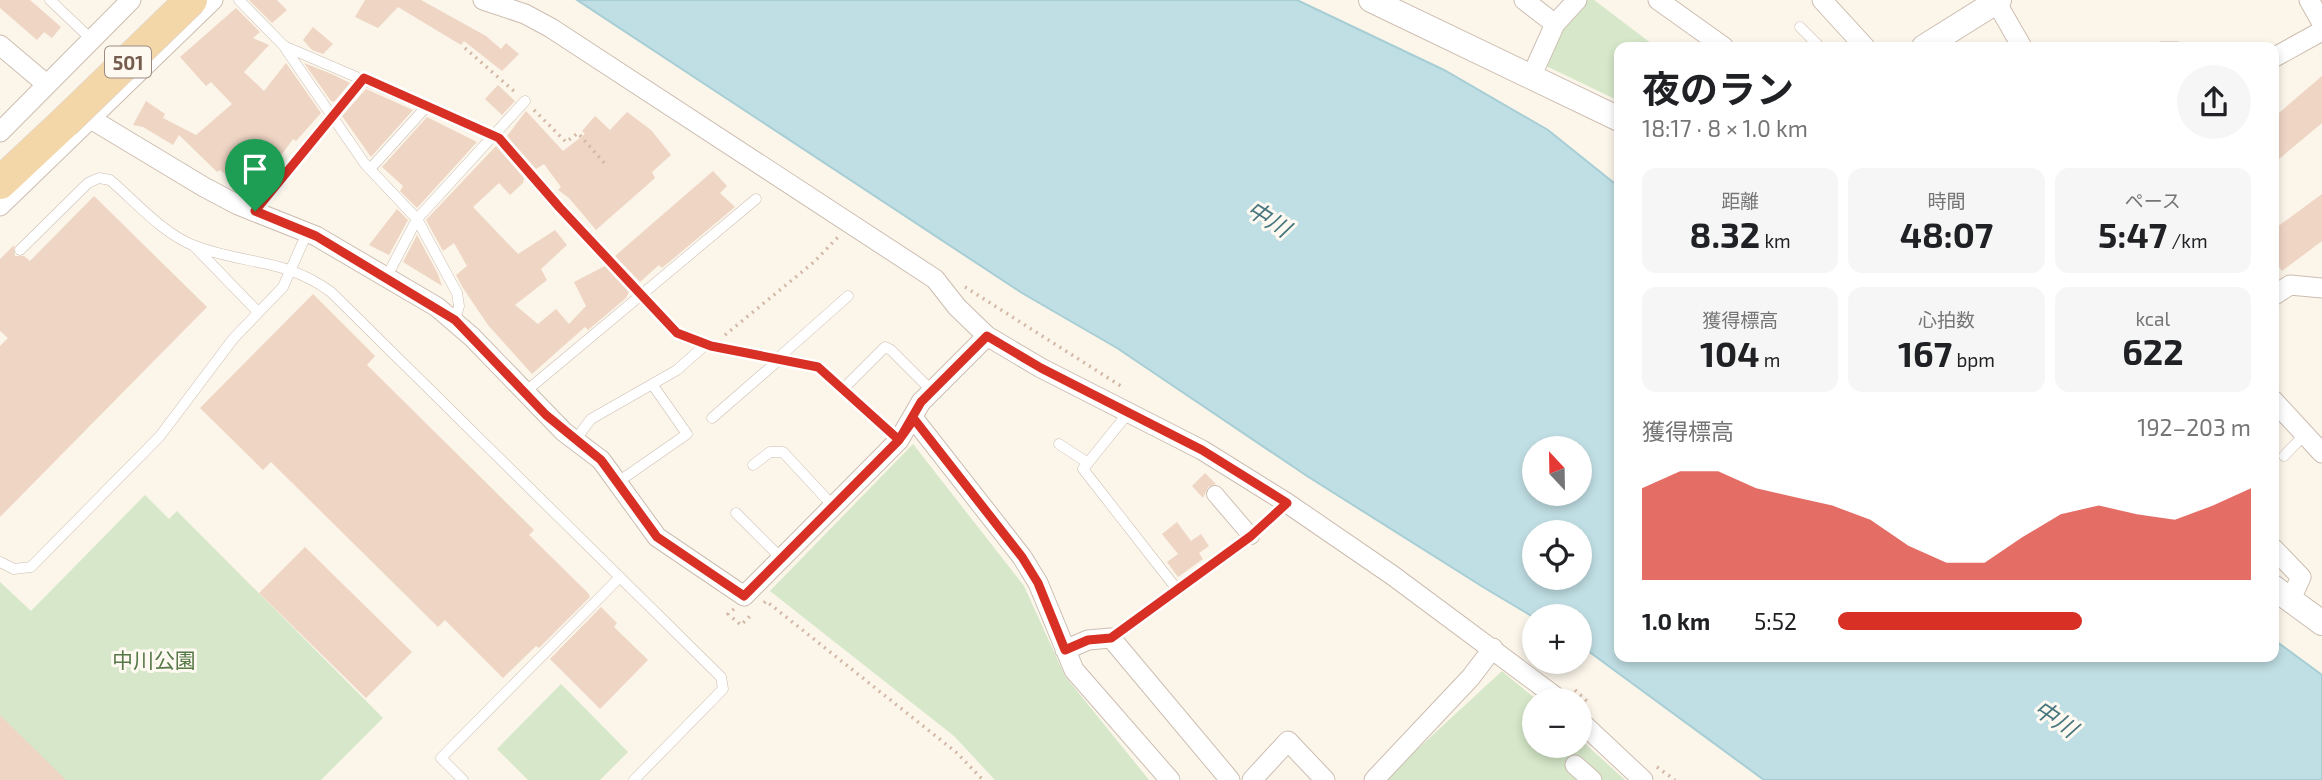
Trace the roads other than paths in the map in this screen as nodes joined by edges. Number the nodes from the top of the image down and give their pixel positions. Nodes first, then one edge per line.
1 (50, 0) edge
2 (166, 0) edge
3 (191, 0) edge
4 (213, 0) edge
5 (239, 0) edge
6 (483, 0) edge
7 (1371, 0) edge
8 (1524, 0) edge
9 (1577, 0) edge
10 (1658, 0) edge
11 (1822, 0) edge
12 (2309, 0) edge
13 (1997, 1) edge
14 (122, 3) edge
15 (2322, 23) edge
16 (1555, 24) junction
17 (1801, 27) dead end
18 (2322, 31) edge
19 (91, 38) junction
20 (1717, 42) edge
21 (1814, 42) edge
22 (1860, 42) edge
23 (1932, 42) edge
24 (2019, 42) edge
25 (0, 45) edge
26 (284, 46) junction
27 (2279, 55) edge
28 (1532, 75) junction
29 (364, 78) junction
30 (525, 101) dead end
31 (427, 106) junction
32 (64, 108) junction
33 (331, 116) junction
34 (1614, 116) edge
35 (0, 132) edge
36 (493, 135) junction
37 (0, 160) edge
38 (370, 169) junction
39 (0, 183) edge
40 (756, 199) dead end
41 (0, 206) edge
42 (255, 211) junction
43 (417, 219) junction
44 (307, 233) junction
45 (194, 246) junction
46 (20, 250) dead end
47 (290, 268) junction
48 (386, 278) junction
49 (2322, 288) edge
50 (2279, 292) edge
51 (642, 296) junction
52 (848, 296) dead end
53 (258, 312) junction
54 (455, 320) junction
55 (987, 336) junction
56 (708, 346) junction
57 (778, 359) junction
58 (652, 384) junction
59 (843, 389) junction
60 (932, 391) junction
61 (524, 393) junction
62 (2279, 406) edge
63 (1129, 412) junction
64 (712, 418) dead end
65 (914, 419) junction
66 (2305, 434) junction
67 (575, 440) junction
68 (899, 440) junction
69 (1059, 444) dead end
70 (2322, 453) edge
71 (2284, 456) dead end
72 (1088, 463) junction
73 (753, 465) dead end
74 (618, 482) junction
75 (1215, 494) dead end
76 (1287, 503) junction
77 (833, 506) junction
78 (736, 513) dead end
79 (1251, 536) junction
80 (2279, 554) edge
81 (781, 558) junction
82 (0, 562) edge
83 (620, 577) junction
84 (1176, 588) junction
85 (2282, 593) edge
86 (2322, 623) edge
87 (1111, 638) junction
88 (1493, 648) junction
89 (1065, 650) junction
90 (1545, 688) edge
91 (1592, 732) edge
92 (1575, 765) dead end
93 (463, 780) edge
94 (635, 780) edge
95 (1170, 780) edge
96 (1230, 780) edge
97 (1252, 780) edge
98 (1325, 780) edge
99 (1374, 780) edge
100 (1592, 780) edge
101 (1643, 780) edge

1 - 19 lane
2 - 32 main road, 501
3 - 32 main road, 501, bridge
4 - 32 street
5 - 26 lane
6 - 55 street
7 - 28 street
8 - 16 street
9 - 16 street
10 - 20 street
11 - 22 street
12 - 15 street
13 - 23 street
13 - 24 street
14 - 19 street
16 - 28 street
17 - 21 lane
18 - 27 street
19 - 32 street
25 - 32 street
26 - 29 lane
26 - 33 lane
28 - 34 street
29 - 31 lane
29 - 33 lane
30 - 36 lane
31 - 36 lane
31 - 38 lane
32 - 35 street
32 - 37 main road, 501
32 - 39 main road, 501
32 - 41 street
32 - 42 street
33 - 38 lane
33 - 42 lane
36 - 43 lane
36 - 51 lane
38 - 43 lane
40 - 51 lane
42 - 44 street
43 - 48 lane
43 - 54 lane
44 - 47 lane
44 - 48 street
45 - 46 lane
45 - 47 lane
45 - 53 lane
47 - 53 lane
47 - 83 lane
48 - 54 street
49 - 50 street
51 - 56 lane
51 - 61 lane
52 - 57 lane
53 - 82 lane
54 - 61 street
55 - 60 street
55 - 63 street
56 - 57 lane
56 - 58 lane
57 - 59 lane
57 - 64 lane
58 - 67 lane
58 - 74 lane
59 - 60 lane
59 - 68 lane
60 - 65 street
61 - 67 street
62 - 66 street
63 - 72 lane
63 - 76 street
65 - 68 street
65 - 89 street
66 - 70 street
66 - 71 lane
67 - 74 street
68 - 77 street
69 - 72 lane
72 - 84 lane
73 - 77 lane
74 - 81 street
75 - 79 street
76 - 79 lane
76 - 88 street
77 - 81 street
78 - 81 lane
79 - 84 lane
80 - 85 street
83 - 93 lane
83 - 94 lane
84 - 87 lane
85 - 86 street
87 - 89 street
87 - 96 street
88 - 90 street
88 - 99 street
89 - 95 street
91 - 101 street
92 - 100 street
97 - 98 street

